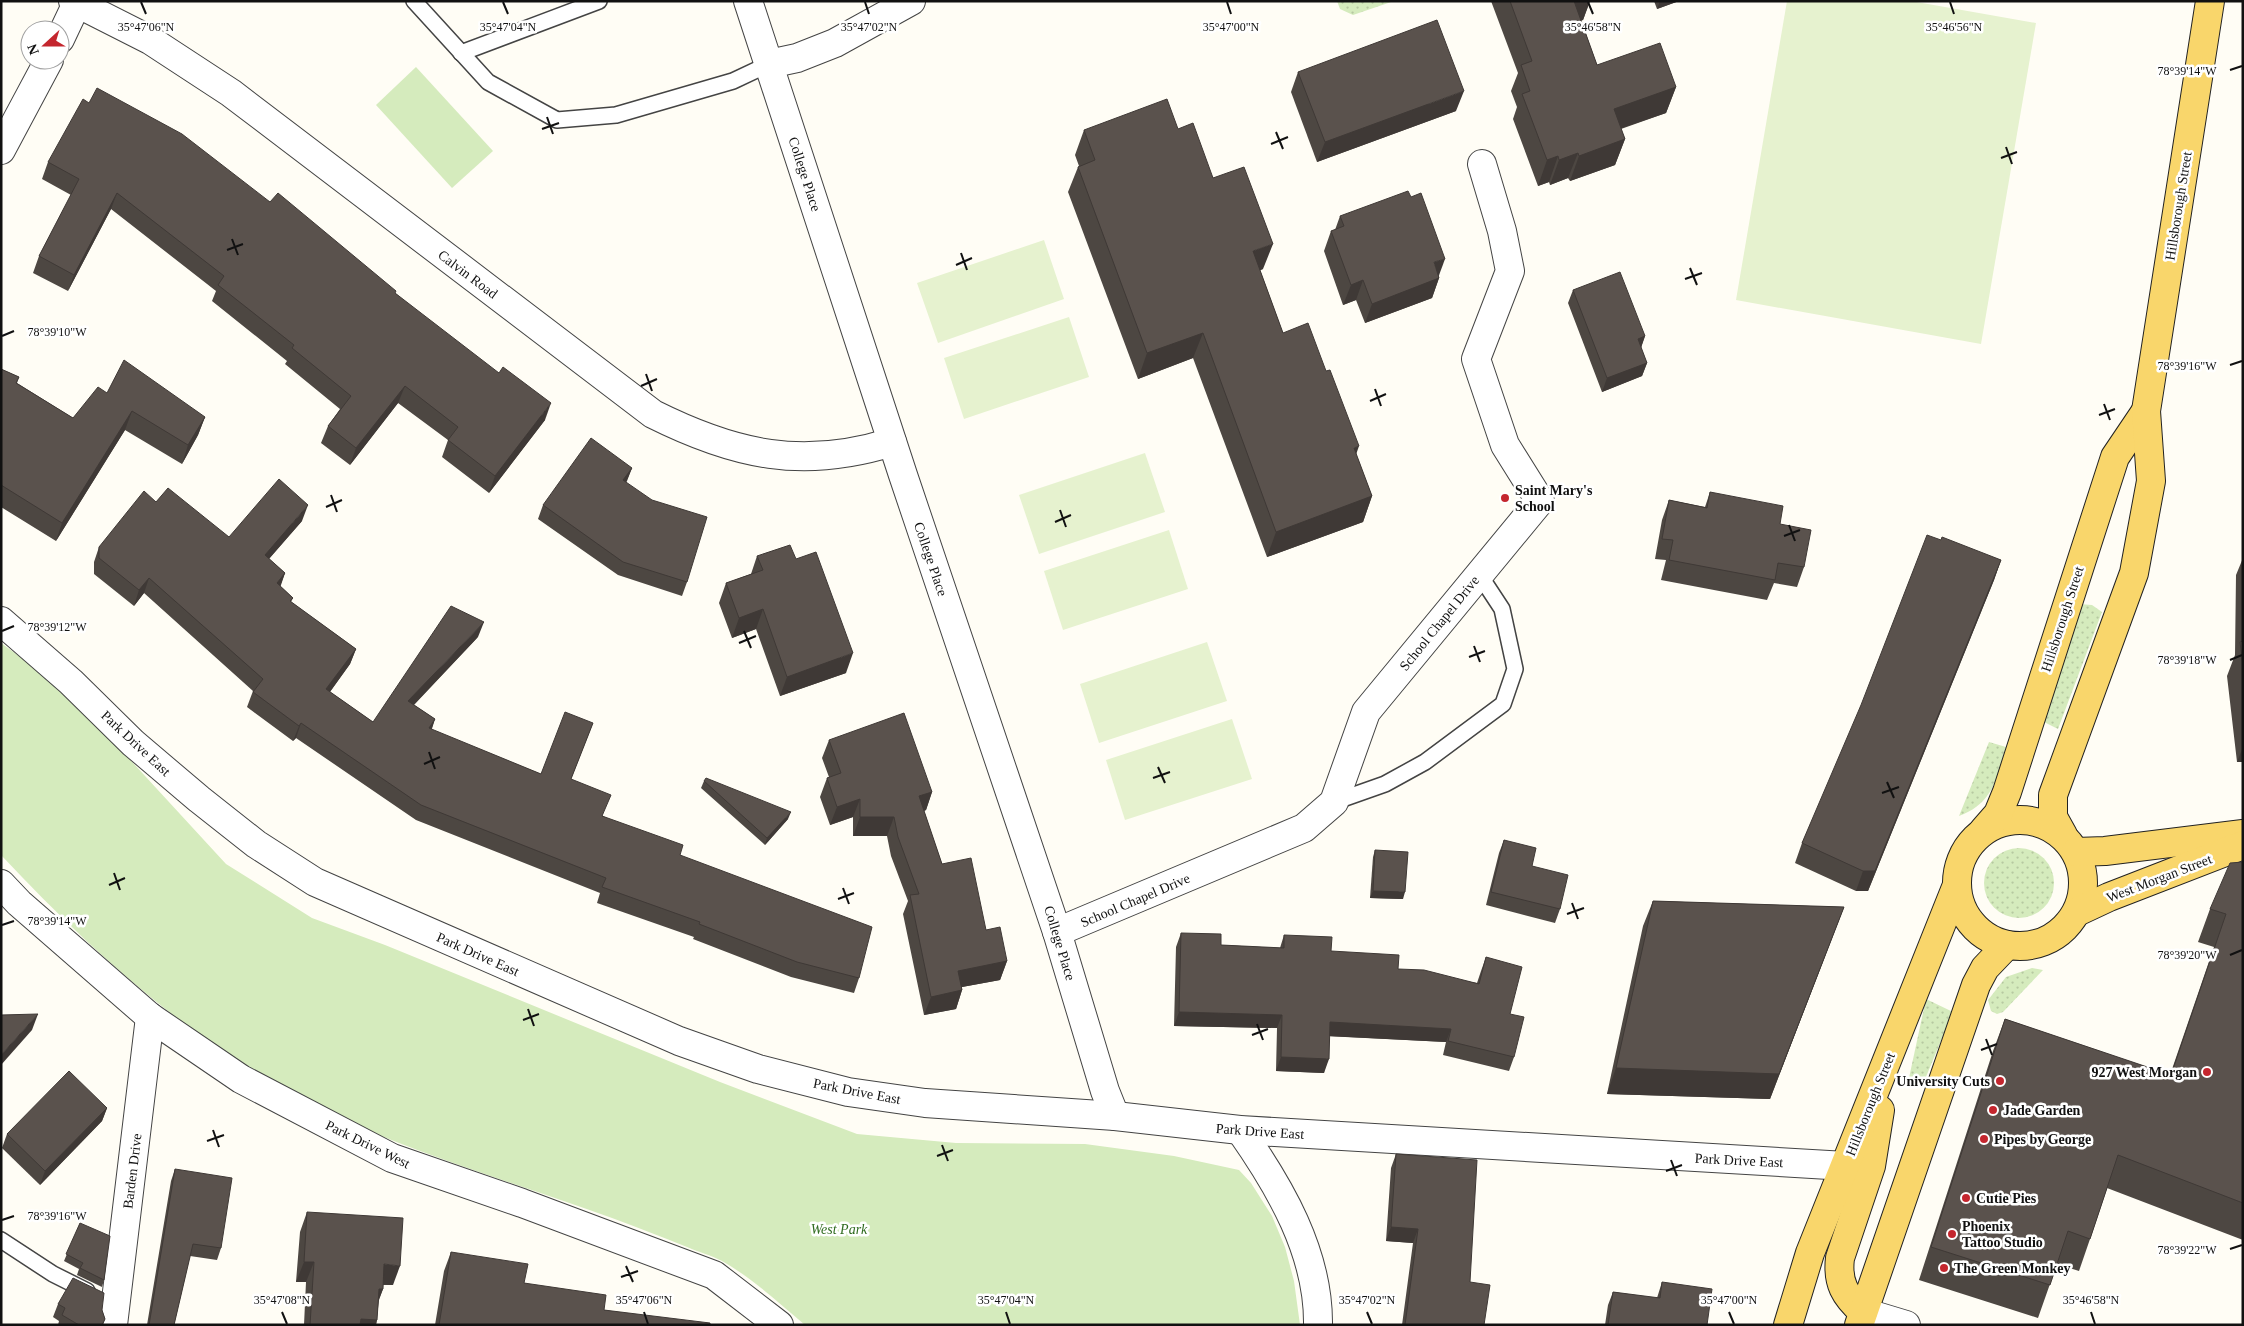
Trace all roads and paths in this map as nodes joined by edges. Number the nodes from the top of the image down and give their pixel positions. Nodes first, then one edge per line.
1 (414, 1) edge
2 (599, 1) edge
3 (748, 1) edge
4 (910, 1) edge
5 (2210, 1) edge
6 (75, 2) edge
7 (68, 20) edge
8 (461, 53) junction
9 (769, 64) junction
10 (44, 70) edge
11 (1, 150) edge
12 (1482, 164) dead end
13 (2146, 411) junction
14 (892, 442) junction
15 (1479, 574) junction
16 (1, 621) edge
17 (1334, 802) junction
18 (1984, 830) junction
19 (2243, 834) edge
20 (2069, 844) junction
21 (2243, 846) edge
22 (1, 884) edge
23 (1957, 885) junction
24 (2077, 912) junction
25 (1057, 932) junction
26 (2007, 945) junction
27 (150, 1017) junction
28 (1889, 1058) junction
29 (1115, 1116) junction
30 (1240, 1130) junction
31 (1846, 1166) junction
32 (1, 1240) edge
33 (114, 1315) edge
34 (1861, 1318) edge
35 (779, 1325) edge
36 (1318, 1325) edge
37 (1788, 1325) edge
38 (1906, 1325) edge

1 - 8 lane
2 - 8 lane
3 - 9 street, College Place
4 - 9 street
5 - 13 main road, Hillsborough Street
6 - 7 street
6 - 14 street, Calvin Road
8 - 9 lane
9 - 14 street, College Place
10 - 11 street
12 - 15 street, School Chapel Drive
13 - 18 main road, Hillsborough Street
13 - 20 main road, Hillsborough Street
14 - 25 street, College Place
15 - 17 street, School Chapel Drive
15 - 17 lane
16 - 29 street, Park Drive East
17 - 25 street, School Chapel Drive
18 - 20 main road
18 - 23 main road
19 - 20 main road, West Morgan Street
20 - 24 main road
21 - 24 main road, West Morgan Street
22 - 27 street, Park Drive West
23 - 26 main road
23 - 28 main road, Hillsborough Street
24 - 26 main road
25 - 29 street, College Place
26 - 34 main road
27 - 33 street, Barden Drive
27 - 35 street, Park Drive West
28 - 31 main road, Hillsborough Street
28 - 34 main road
29 - 30 street, Park Drive East
30 - 31 street, Park Drive East
30 - 36 street
31 - 37 main road, Hillsborough Street
32 - 33 lane
34 - 38 street

